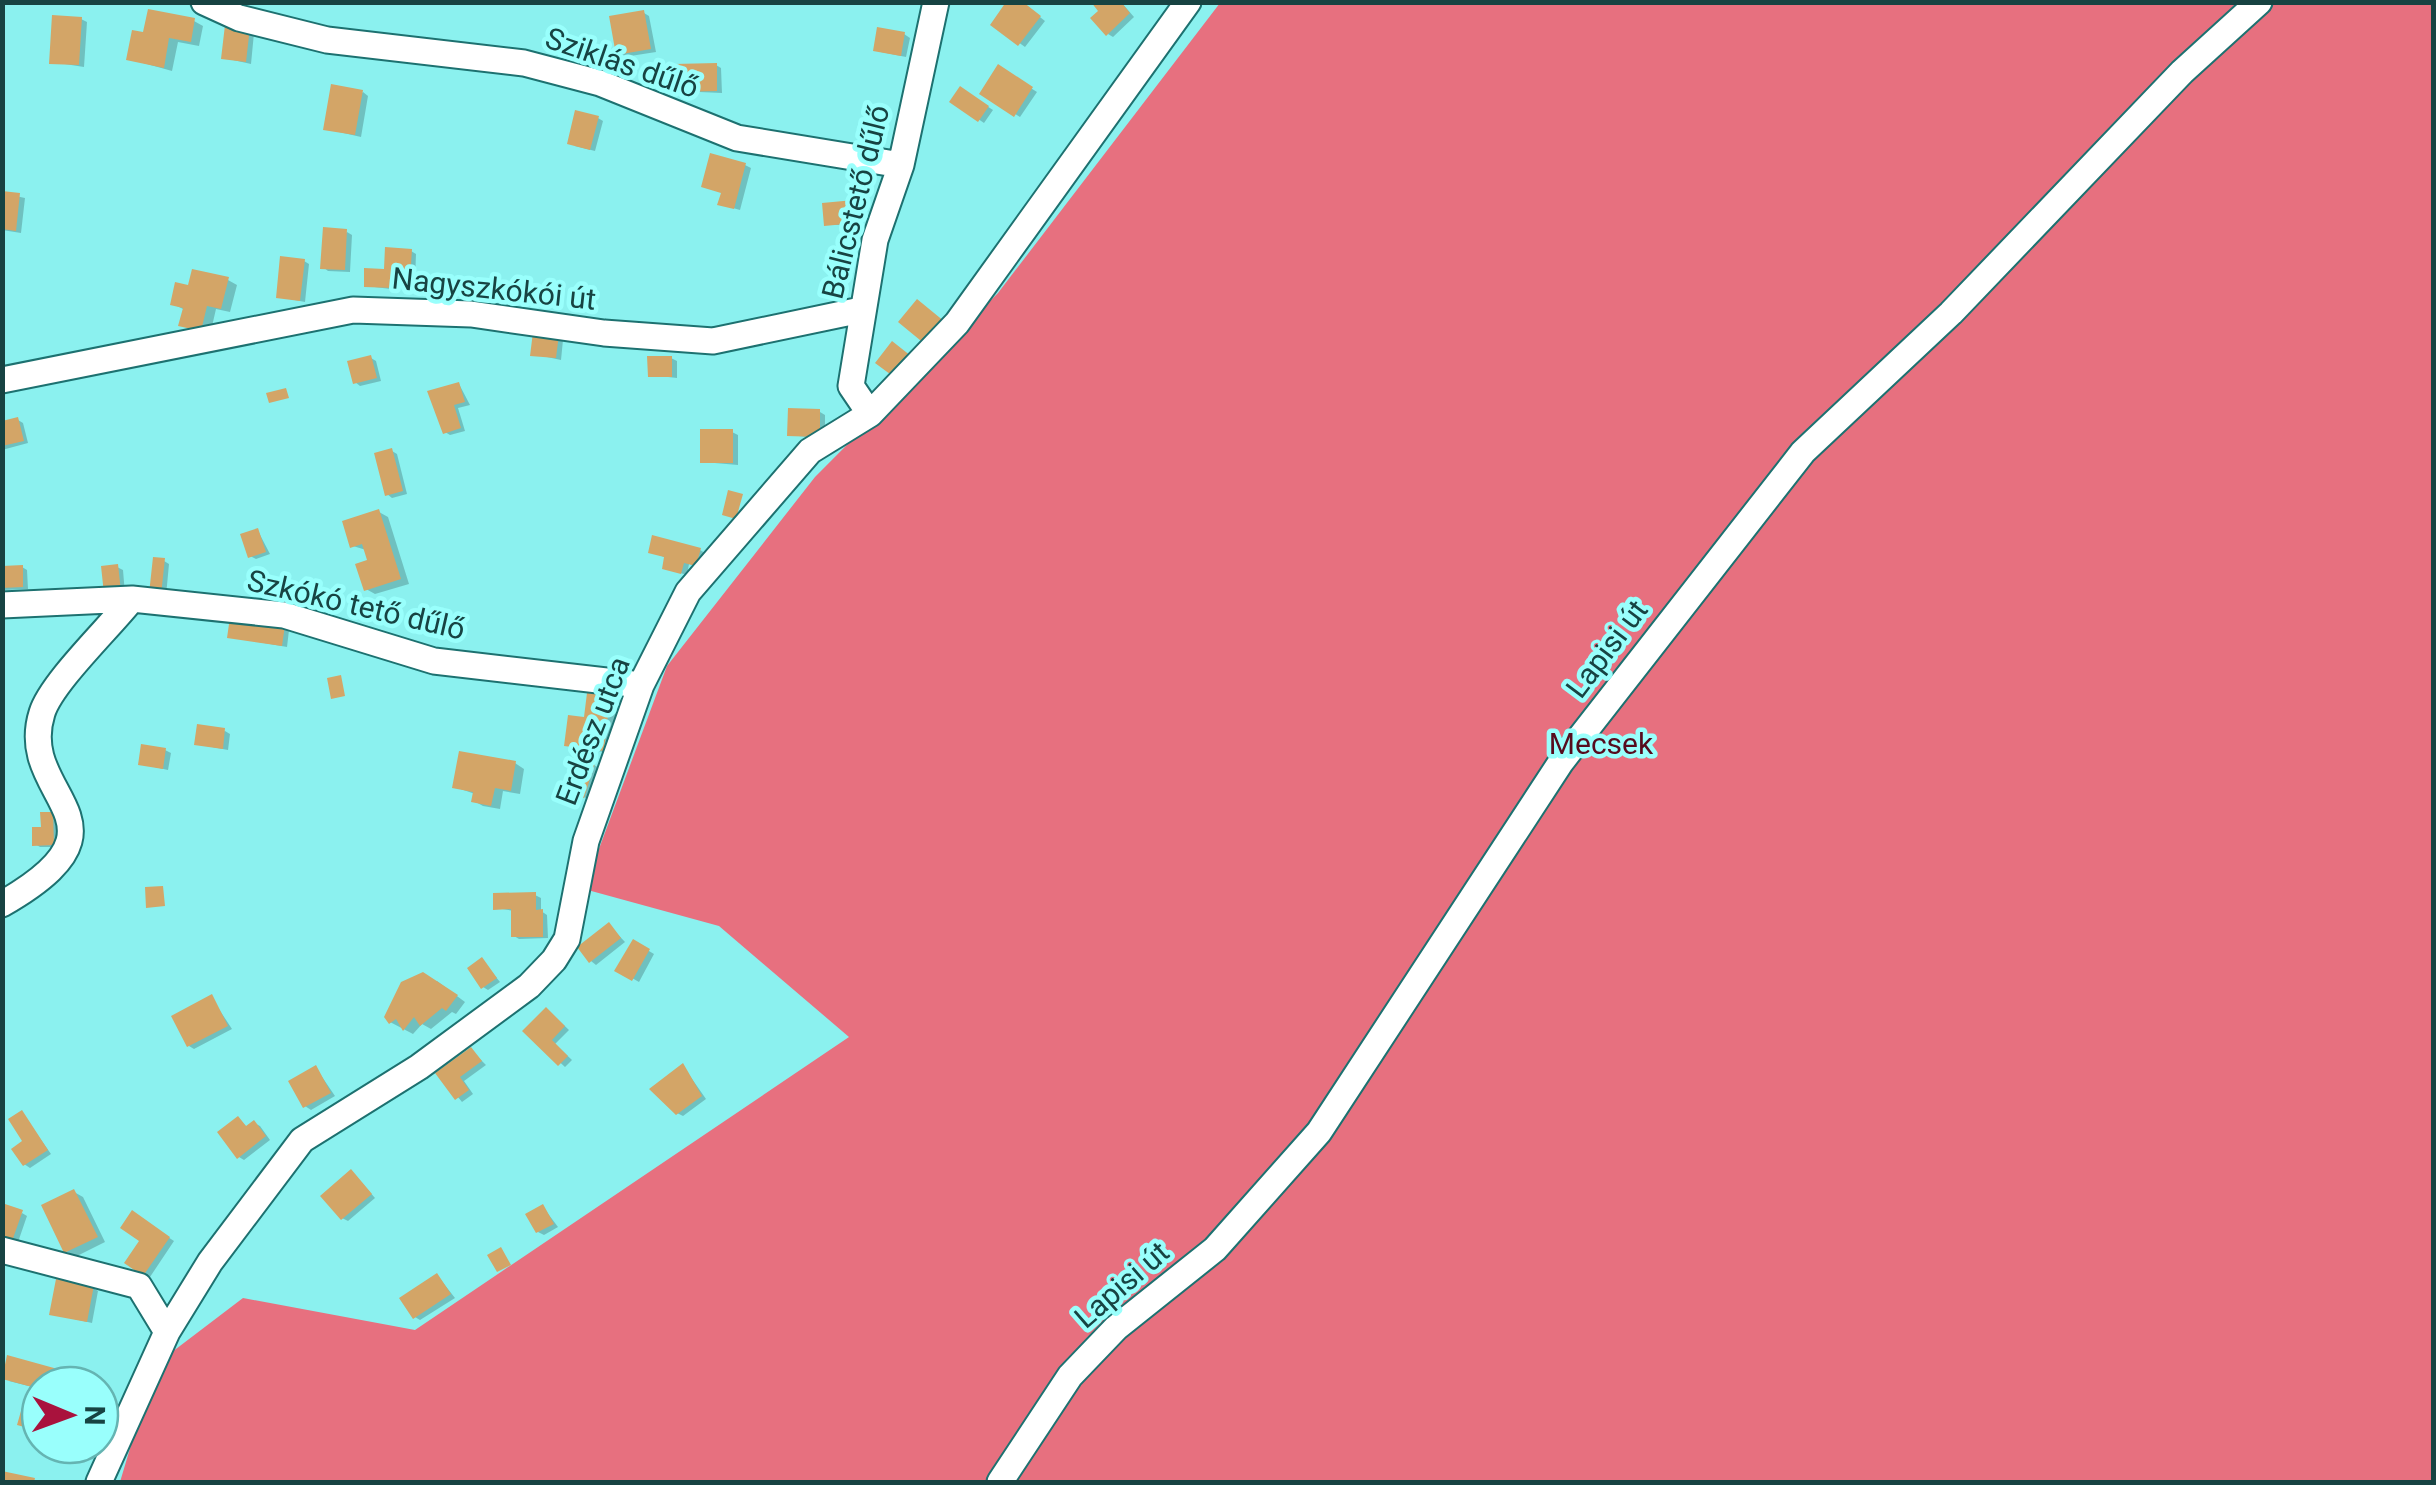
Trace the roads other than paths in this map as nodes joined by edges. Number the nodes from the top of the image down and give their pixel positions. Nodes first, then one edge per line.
1 (204, 2) edge
2 (936, 2) edge
3 (1188, 2) edge
4 (2259, 2) edge
5 (901, 165) junction
6 (861, 310) junction
7 (2, 380) edge
8 (870, 414) junction
9 (132, 599) junction
10 (2, 605) edge
11 (641, 684) junction
12 (2, 904) edge
13 (2, 1250) edge
14 (167, 1332) junction
15 (99, 1482) edge
16 (1000, 1482) edge

1 - 5 street, Sziklás dűlő
2 - 5 street, Bálicstető dűlő
3 - 8 street, Erdész utca
4 - 16 street, Lapisi út
5 - 6 street, Bálicstető dűlő
6 - 7 street, Nagyszkókói út
6 - 8 street, Bálicstető dűlő
8 - 11 street, Erdész utca
9 - 10 street, Szkókó tető dűlő
9 - 11 street, Szkókó tető dűlő
9 - 12 street
11 - 14 street, Erdész utca
13 - 14 street
14 - 15 street, Erdész utca

